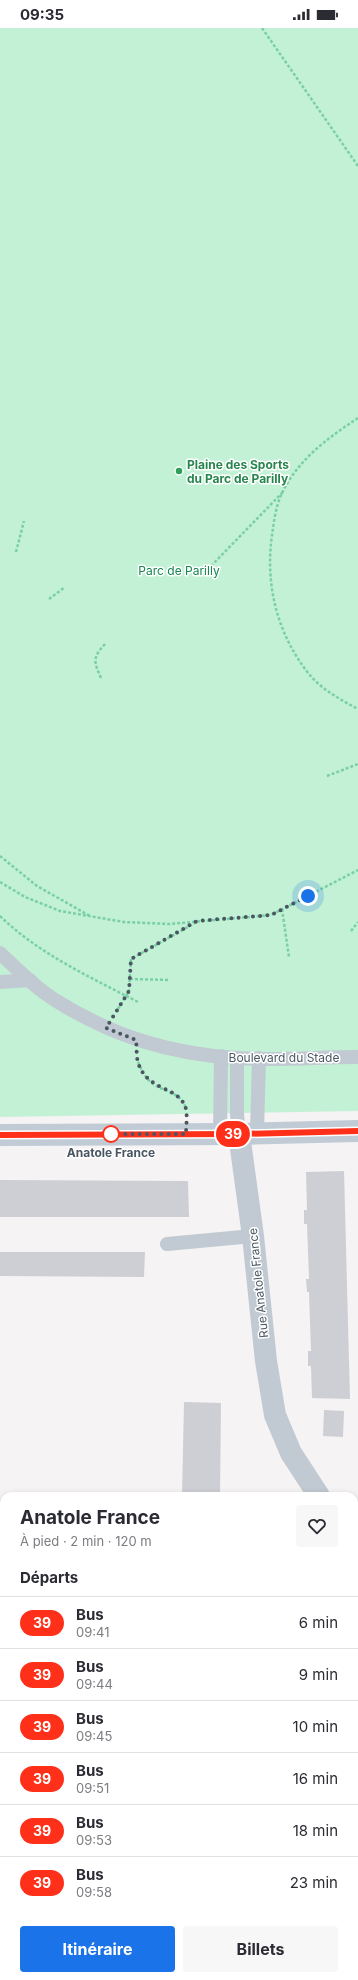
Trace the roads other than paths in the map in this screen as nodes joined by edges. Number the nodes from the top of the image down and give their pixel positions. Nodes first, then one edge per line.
1 (0, 953) edge
2 (30, 980) junction
3 (0, 982) edge
4 (221, 1056) junction
5 (358, 1057) edge
6 (237, 1058) junction
7 (259, 1058) junction
8 (358, 1131) edge
9 (239, 1134) junction
10 (0, 1135) edge
11 (253, 1236) junction
12 (167, 1244) dead end
13 (316, 1492) edge

1 - 2 lane, Boulevard du Stade
2 - 3 lane
2 - 4 lane, Boulevard du Stade
4 - 6 lane, Boulevard du Stade
4 - 9 lane
5 - 7 lane, Boulevard du Stade
6 - 7 lane, Boulevard du Stade
6 - 9 lane, Rue Anatole France
7 - 9 lane
8 - 9 street
9 - 10 street
9 - 11 street, Rue Anatole France
11 - 12 lane
11 - 13 street, Rue Anatole France

